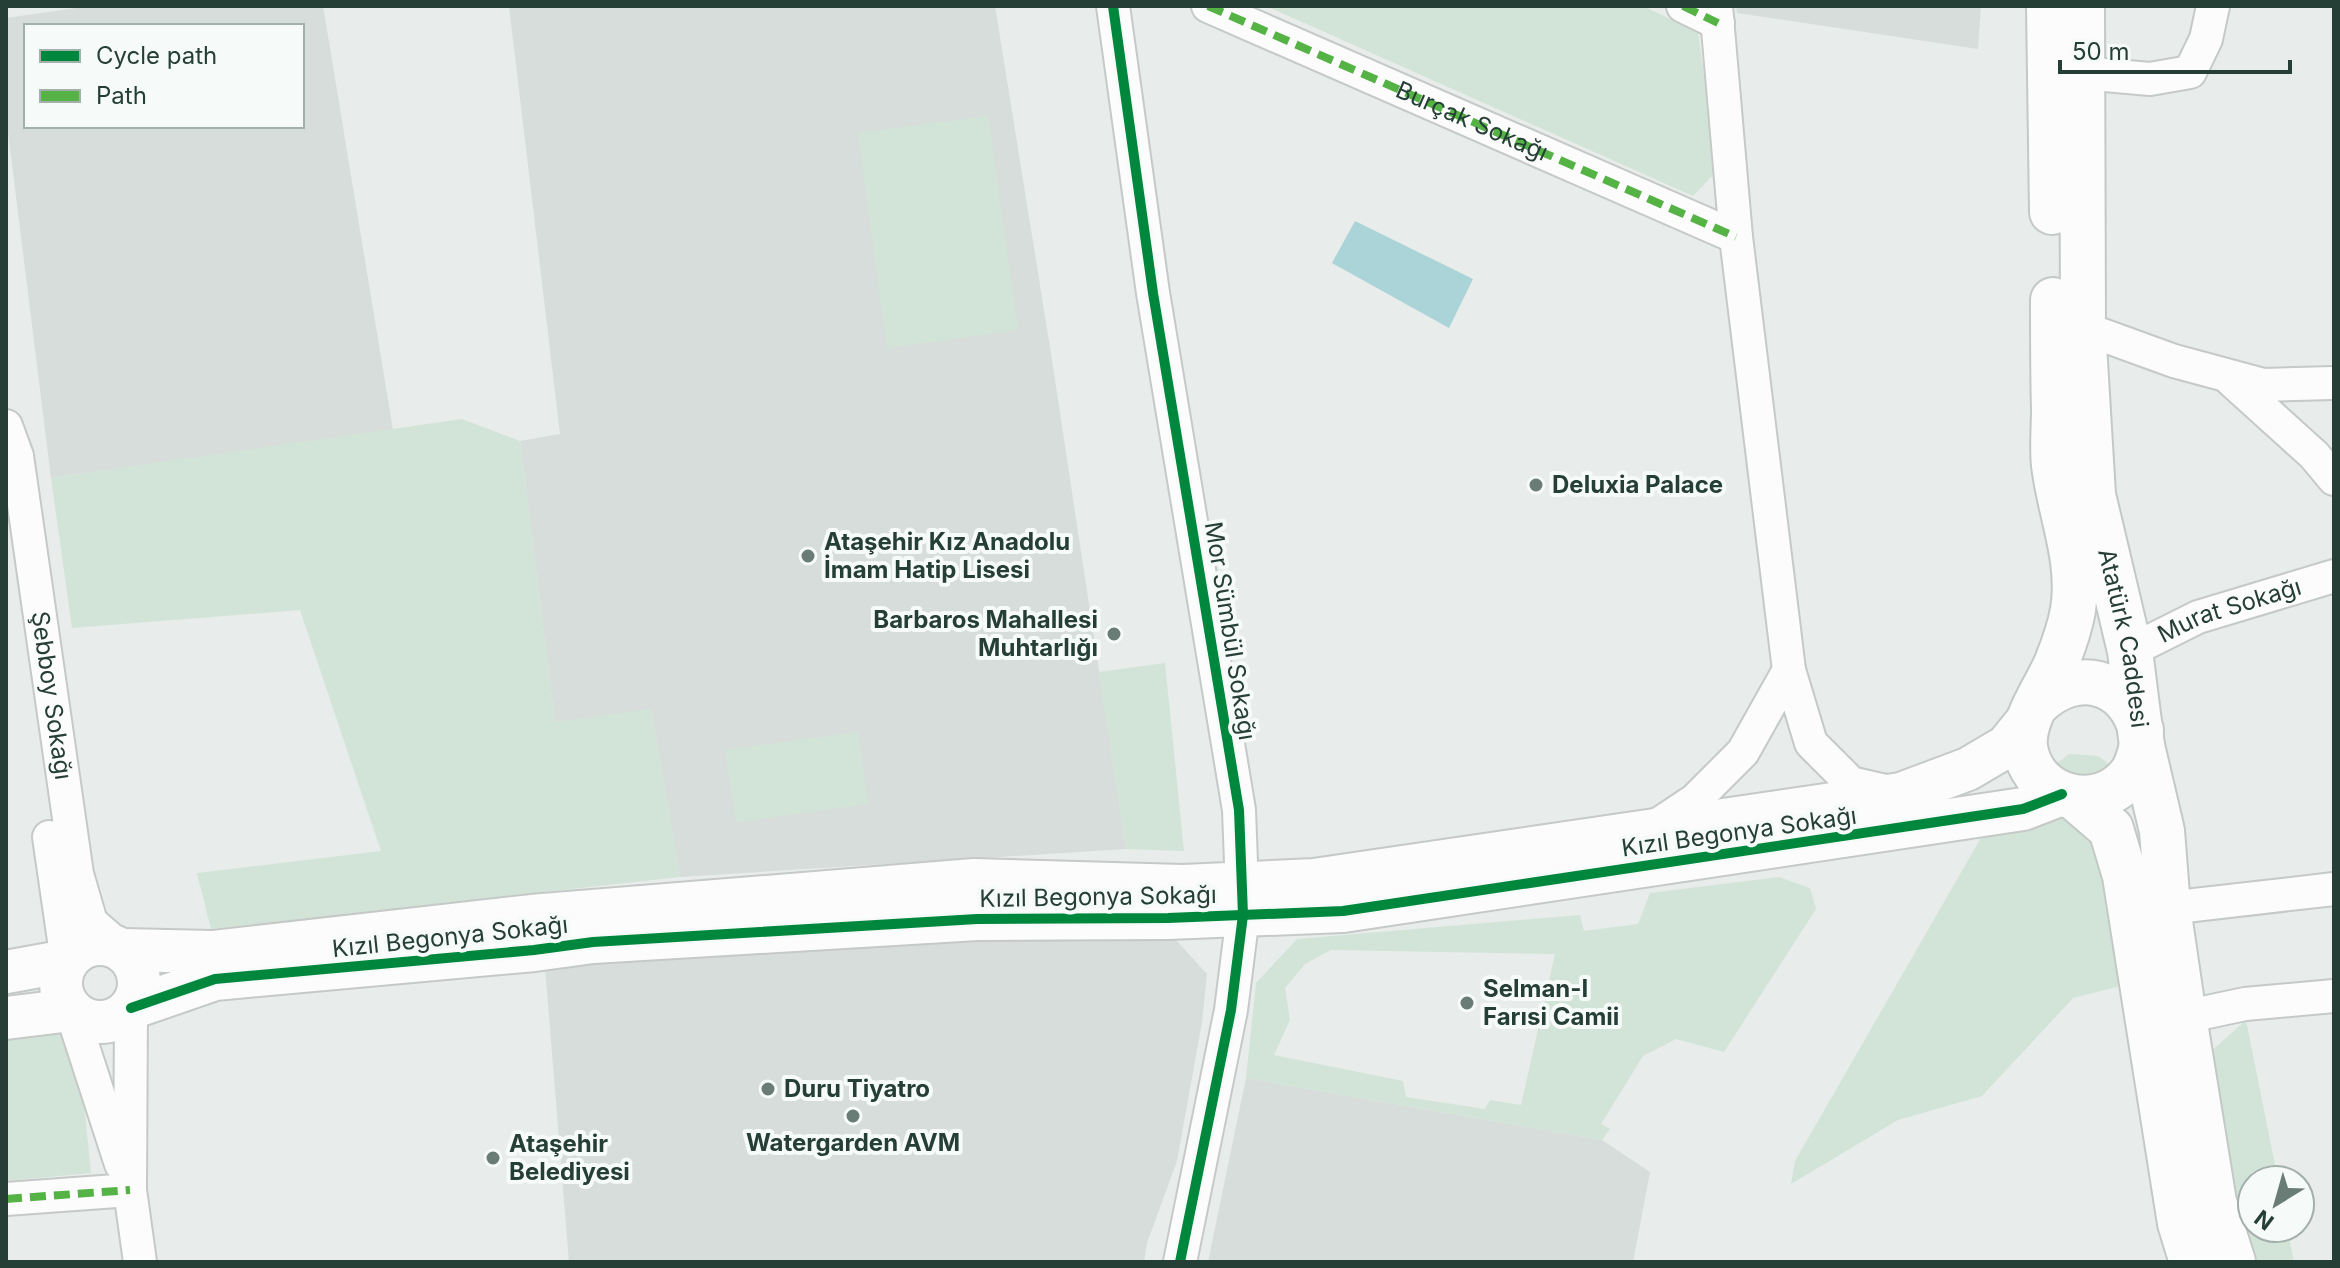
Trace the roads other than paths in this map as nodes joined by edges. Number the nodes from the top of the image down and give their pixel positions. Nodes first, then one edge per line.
1 (1113, 6) edge
2 (1208, 6) edge
3 (1683, 6) edge
4 (2049, 6) edge
5 (2082, 6) edge
6 (2213, 6) edge
7 (1717, 14) edge
8 (2082, 73) junction
9 (1736, 237) junction
10 (2083, 328) junction
11 (2226, 375) junction
12 (2333, 383) edge
13 (6, 426) edge
14 (2334, 479) edge
15 (6, 533) edge
16 (2334, 576) edge
17 (2130, 651) junction
18 (1789, 670) junction
19 (2033, 712) junction
20 (2141, 738) junction
21 (1901, 794) junction
22 (2068, 796) junction
23 (1648, 831) junction
24 (2334, 889) edge
25 (1243, 899) junction
26 (2168, 908) junction
27 (123, 950) junction
28 (67, 961) junction
29 (6, 972) edge
30 (2334, 996) edge
31 (131, 1008) junction
32 (71, 1010) junction
33 (2184, 1017) junction
34 (6, 1018) edge
35 (130, 1190) junction
36 (6, 1199) edge
37 (2196, 1229) edge
38 (140, 1262) edge
39 (1180, 1262) edge
40 (2163, 1262) edge
41 (2233, 1262) edge

1 - 25 street, Mor Sümbül Sokağı
2 - 9 street, Burçak Sokağı
3 - 7 street
4 - 19 main road, Atatürk Caddesi
5 - 8 main road, Atatürk Caddesi
6 - 8 street
7 - 9 street
8 - 10 main road, Atatürk Caddesi
9 - 18 street
10 - 11 street
10 - 17 main road, Atatürk Caddesi
11 - 12 street
11 - 14 street
13 - 27 street, Şebboy Sokağı
15 - 28 street, Şebboy Sokağı
16 - 17 street, Murat Sokağı
17 - 20 main road, Atatürk Caddesi
18 - 21 street
18 - 23 street
19 - 20 main road
19 - 21 street, Kızıl Begonya Sokağı
19 - 22 main road
20 - 22 main road
20 - 26 main road, Atatürk Caddesi
21 - 23 street, Kızıl Begonya Sokağı
22 - 25 street, Kızıl Begonya Sokağı
22 - 37 main road, Atatürk Caddesi
23 - 25 street, Kızıl Begonya Sokağı
24 - 26 street
25 - 27 street, Kızıl Begonya Sokağı
25 - 31 street, Kızıl Begonya Sokağı
25 - 39 street, Mor Sümbül Sokağı
26 - 33 main road, Atatürk Caddesi
27 - 28 street, Kızıl Begonya Sokağı
27 - 31 street
28 - 29 street, Kızıl Begonya Sokağı
28 - 32 street
30 - 33 street
31 - 32 street, Kızıl Begonya Sokağı
31 - 35 street
32 - 34 street, Kızıl Begonya Sokağı
32 - 35 street
33 - 37 main road, Atatürk Caddesi
35 - 36 street
35 - 38 street
37 - 40 main road
37 - 41 main road, Atatürk Caddesi

